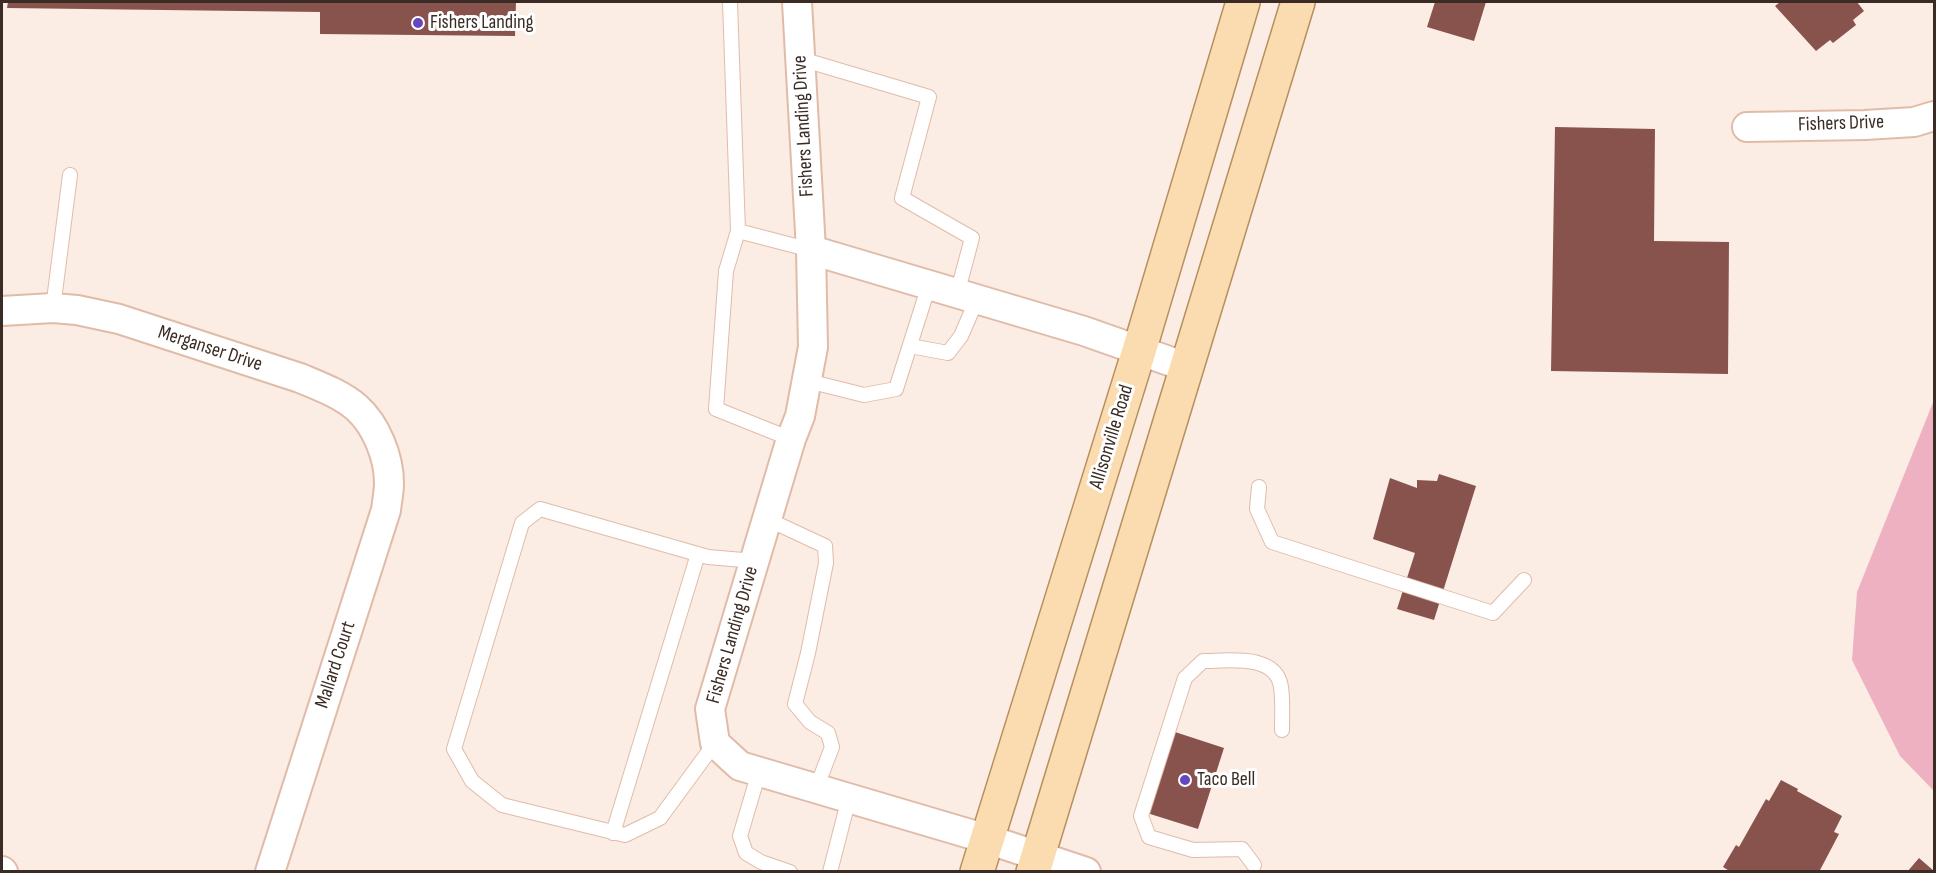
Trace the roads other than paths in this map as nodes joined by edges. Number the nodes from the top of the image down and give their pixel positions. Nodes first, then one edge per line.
1 (730, 2) edge
2 (797, 2) edge
3 (1243, 2) edge
4 (1298, 2) edge
5 (801, 59) junction
6 (1935, 116) edge
7 (1747, 127) dead end
8 (70, 175) dead end
9 (738, 231) junction
10 (811, 250) junction
11 (929, 285) junction
12 (967, 296) junction
13 (53, 308) junction
14 (2, 311) edge
15 (910, 346) junction
16 (1139, 351) junction
17 (1186, 367) junction
18 (808, 381) junction
19 (791, 439) junction
20 (385, 456) joint
21 (1259, 488) dead end
22 (767, 519) junction
23 (698, 554) junction
24 (754, 561) junction
25 (1524, 580) dead end
26 (1282, 730) dead end
27 (715, 743) junction
28 (759, 772) junction
29 (816, 789) junction
30 (849, 798) junction
31 (613, 833) junction
32 (1018, 854) edge
33 (1254, 865) dead end
34 (270, 872) edge
35 (790, 872) edge
36 (830, 872) edge
37 (978, 872) edge
38 (1086, 872) edge

1 - 9 lane
2 - 5 street, Fishers Landing Drive
3 - 16 main road, Allisonville Road
4 - 17 main road, Allisonville Road
5 - 10 street, Fishers Landing Drive
5 - 12 lane
6 - 7 street, Fishers Drive
8 - 13 lane
9 - 10 lane
9 - 19 lane
10 - 11 street
10 - 18 street, Fishers Landing Drive
11 - 12 street
11 - 15 lane
12 - 15 lane
12 - 16 street
13 - 14 street, Merganser Drive
13 - 20 street, Merganser Drive
15 - 18 lane
16 - 17 street
16 - 32 main road, Allisonville Road
17 - 32 main road, Allisonville Road
18 - 19 street, Fishers Landing Drive
19 - 22 street, Fishers Landing Drive
20 - 34 street, Mallard Court
21 - 25 lane
22 - 24 street, Fishers Landing Drive
22 - 29 lane
23 - 24 lane
23 - 31 lane
23 - 31 lane
24 - 27 street, Fishers Landing Drive
26 - 33 lane
27 - 28 street
27 - 31 lane
28 - 29 street
28 - 35 lane
29 - 30 street
30 - 32 street
30 - 36 lane
32 - 37 main road, Allisonville Road
32 - 38 street

